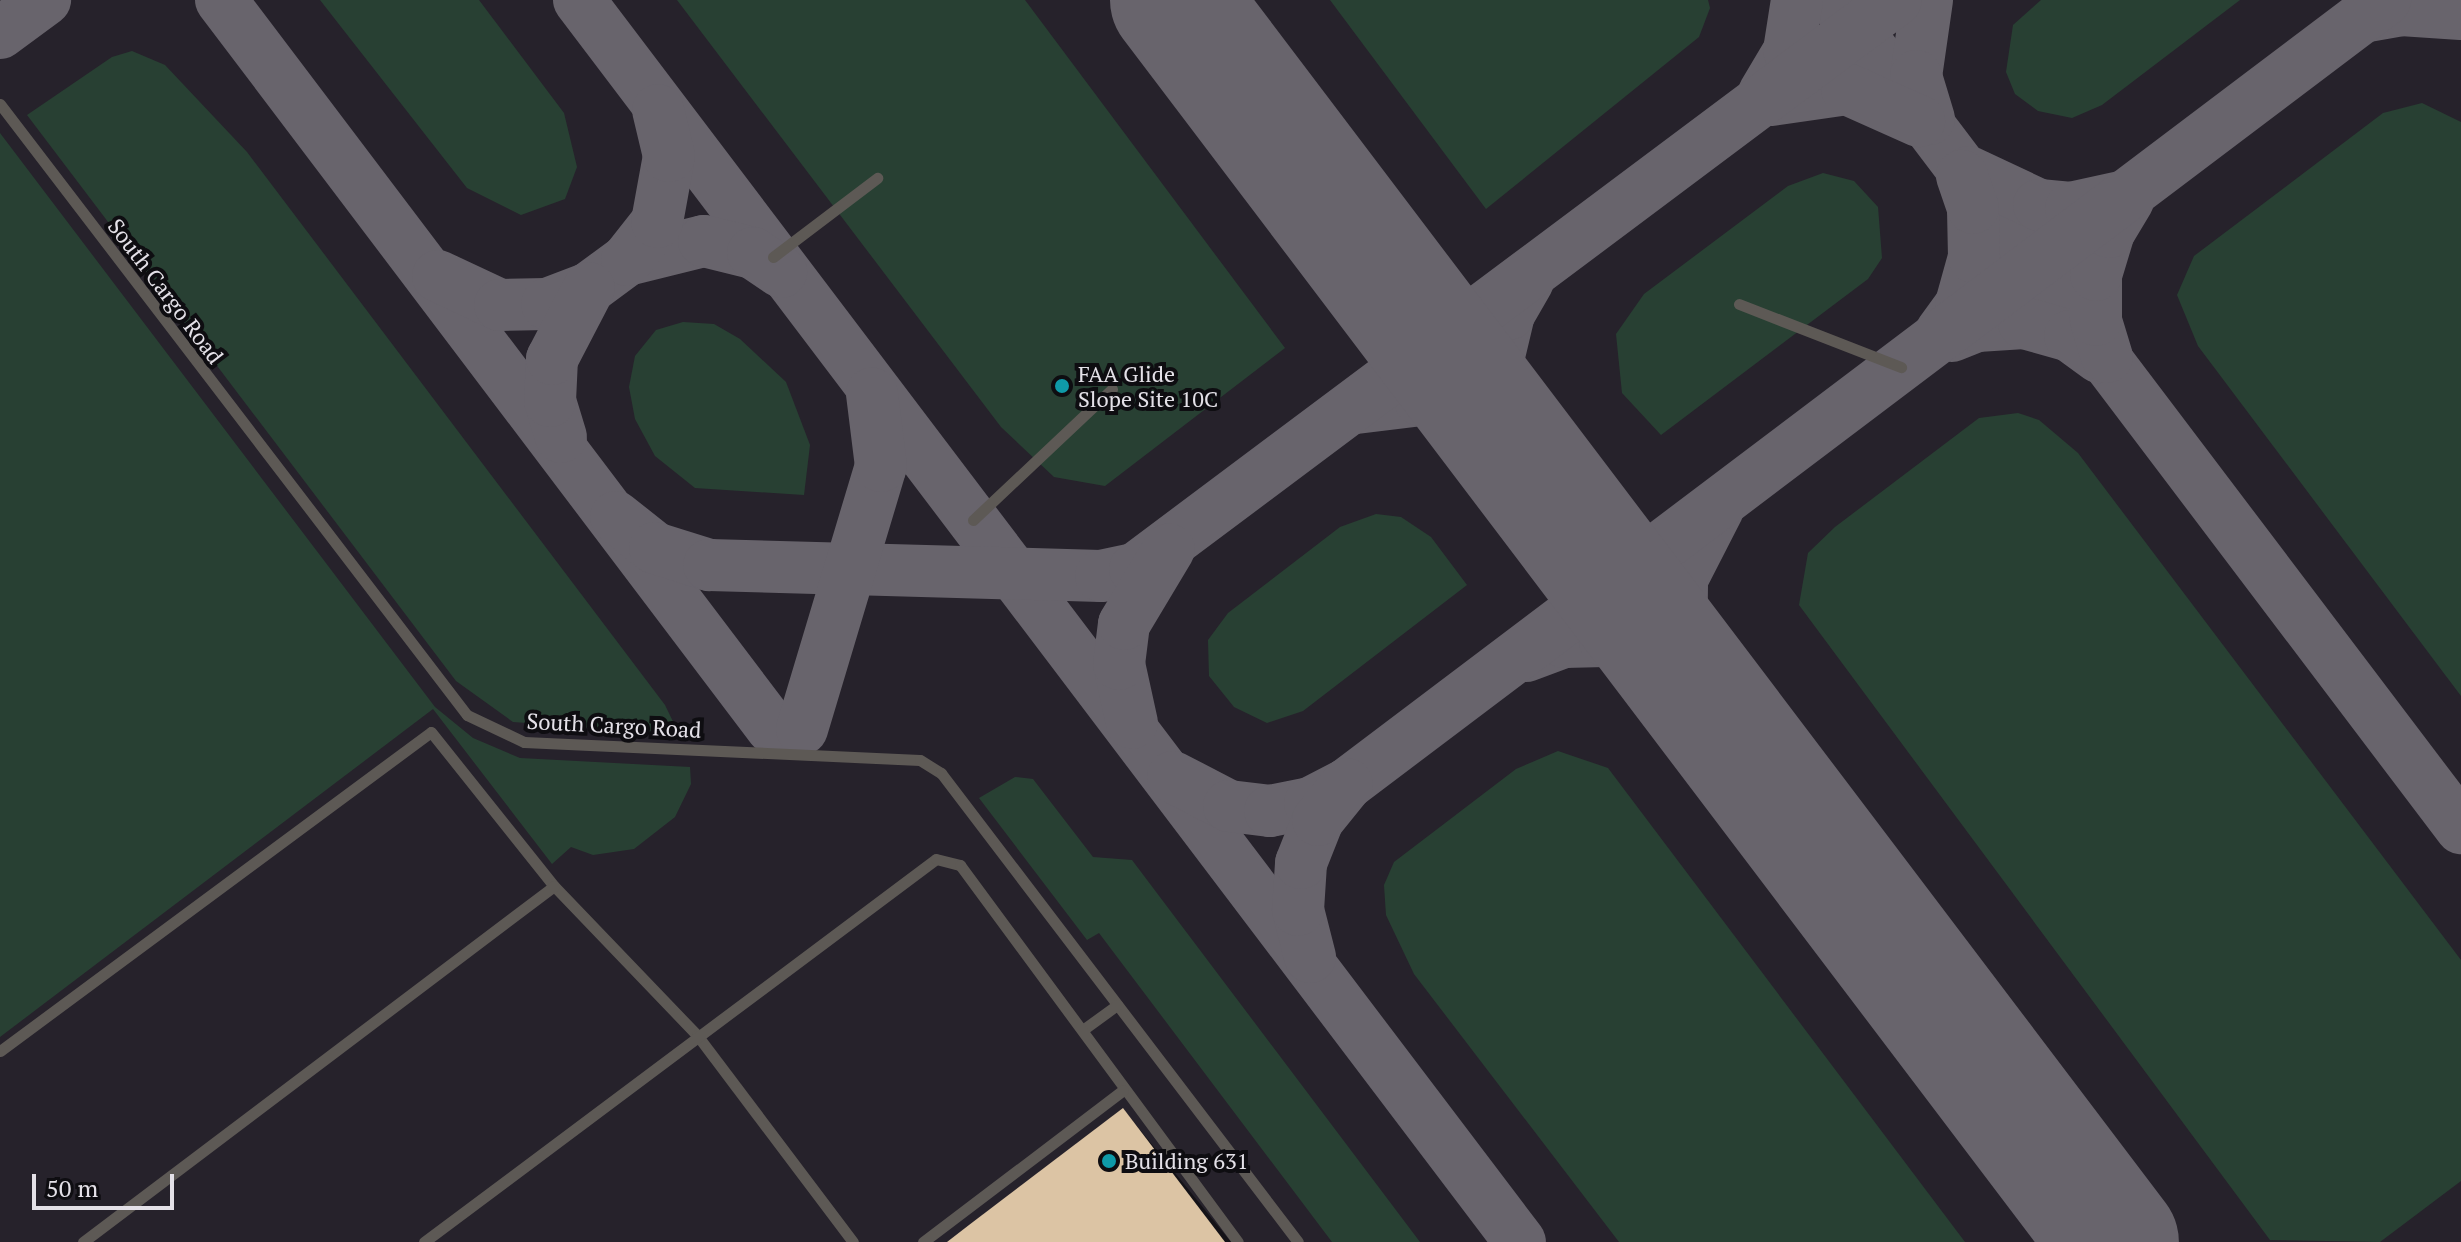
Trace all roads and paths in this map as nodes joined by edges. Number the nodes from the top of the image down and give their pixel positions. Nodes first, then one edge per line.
1 (0, 104) edge
2 (877, 178) dead end
3 (773, 257) dead end
4 (1739, 304) dead end
5 (1901, 367) dead end
6 (1112, 389) dead end
7 (973, 520) dead end
8 (554, 886) junction
9 (1117, 1005) junction
10 (1084, 1029) junction
11 (697, 1035) junction
12 (0, 1051) edge
13 (1123, 1090) junction
14 (83, 1242) edge
15 (424, 1242) edge
16 (853, 1242) edge
17 (923, 1242) edge
18 (1238, 1242) edge
19 (1298, 1242) edge

1 - 9 lane, South Cargo Road
2 - 3 lane
4 - 5 lane
6 - 7 lane
8 - 11 lane
8 - 12 lane
8 - 14 lane
9 - 10 lane
9 - 19 lane, South Cargo Road
10 - 11 lane
10 - 13 lane
11 - 15 lane
11 - 16 lane
13 - 17 lane
13 - 18 lane

